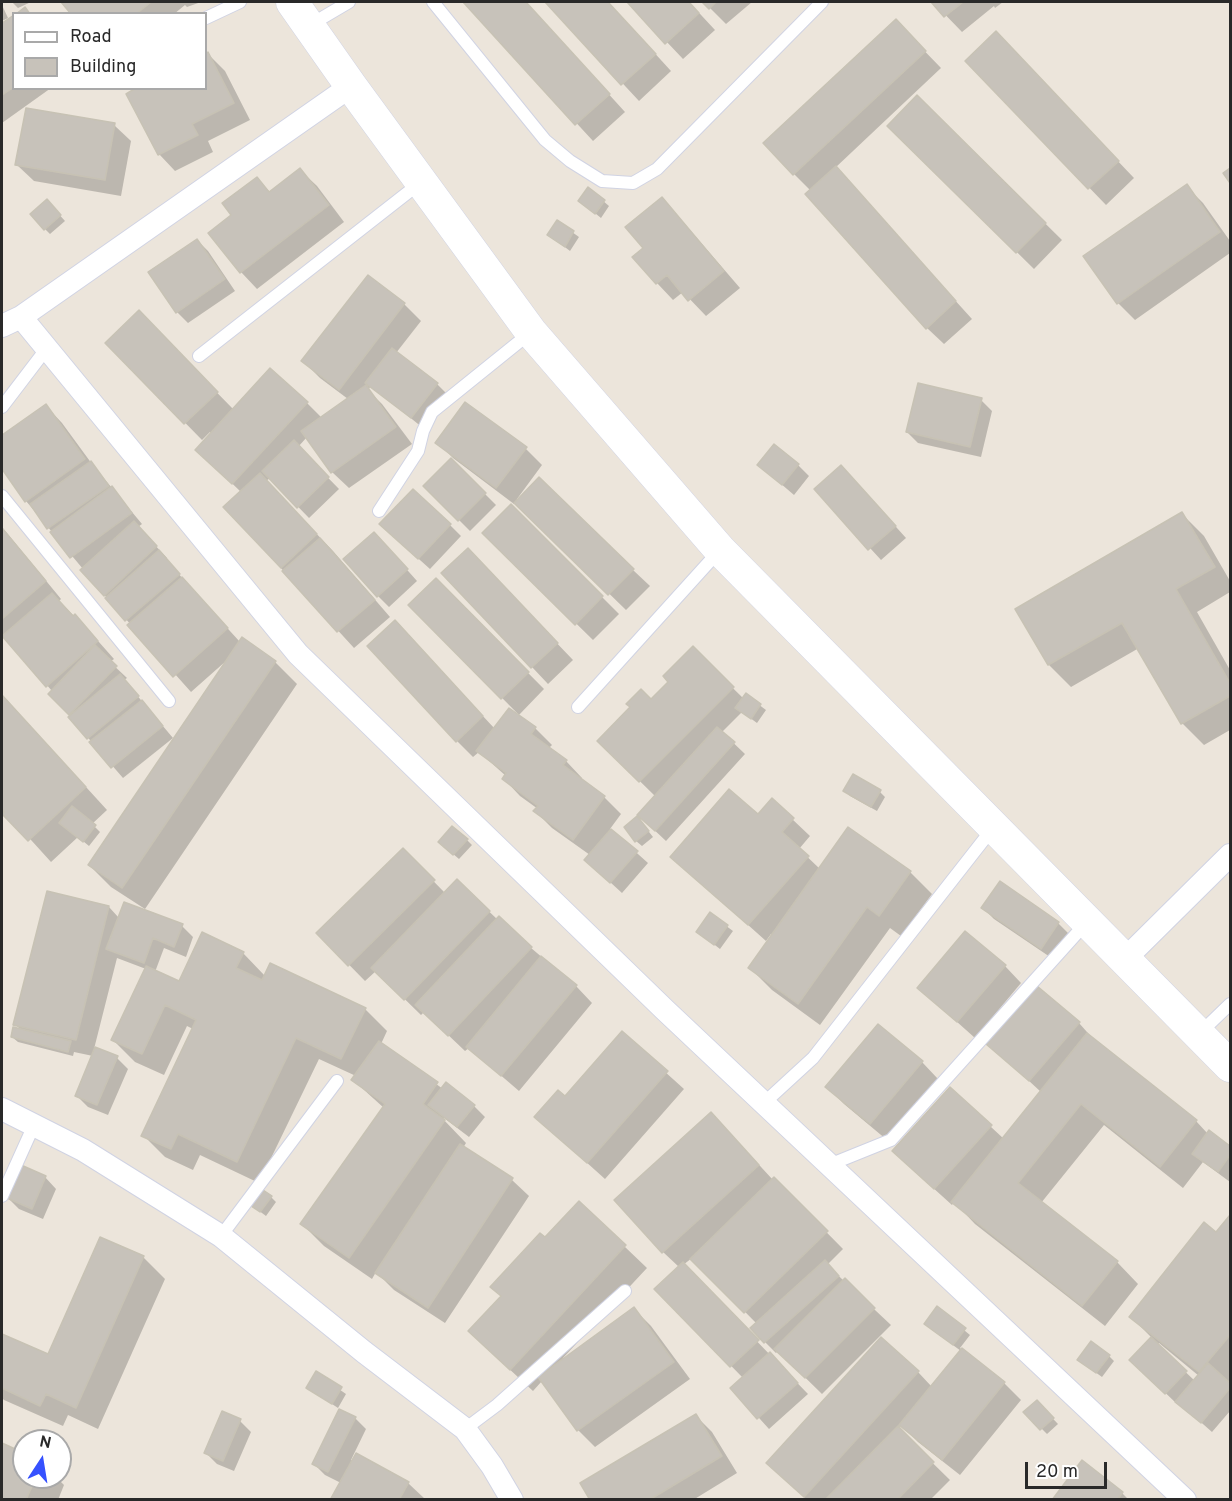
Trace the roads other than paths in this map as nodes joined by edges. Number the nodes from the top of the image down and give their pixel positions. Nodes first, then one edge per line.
1 (240, 2) edge
2 (350, 2) edge
3 (433, 2) edge
4 (822, 2) edge
5 (301, 14) edge
6 (207, 18) edge
7 (351, 86) junction
8 (422, 182) junction
9 (11, 322) edge
10 (531, 332) junction
11 (47, 348) junction
12 (199, 356) dead end
13 (2, 406) edge
14 (2, 496) edge
15 (379, 511) dead end
16 (720, 550) junction
17 (169, 701) dead end
18 (578, 707) dead end
19 (993, 827) junction
20 (1230, 855) edge
21 (1088, 921) junction
22 (1125, 959) junction
23 (1230, 1004) edge
24 (1199, 1034) junction
25 (1230, 1065) edge
26 (337, 1081) dead end
27 (764, 1103) junction
28 (2, 1109) edge
29 (34, 1125) junction
30 (829, 1165) junction
31 (2, 1196) edge
32 (221, 1236) junction
33 (625, 1291) dead end
34 (465, 1429) junction
35 (512, 1500) edge
36 (1185, 1500) edge

1 - 6 lane
2 - 5 lane
3 - 4 lane
5 - 7 street
7 - 8 street
7 - 9 street
8 - 10 street
8 - 12 lane
9 - 11 street
10 - 15 lane
10 - 16 street
11 - 13 lane
11 - 27 street
14 - 17 lane
16 - 18 lane
16 - 19 street
19 - 21 street
19 - 27 lane
20 - 22 street
21 - 22 street
21 - 30 lane
22 - 24 street
23 - 24 lane
24 - 25 street
26 - 32 lane
27 - 30 street
28 - 29 street
29 - 31 lane
29 - 32 street
30 - 36 street
32 - 34 street
33 - 34 lane
34 - 35 street

